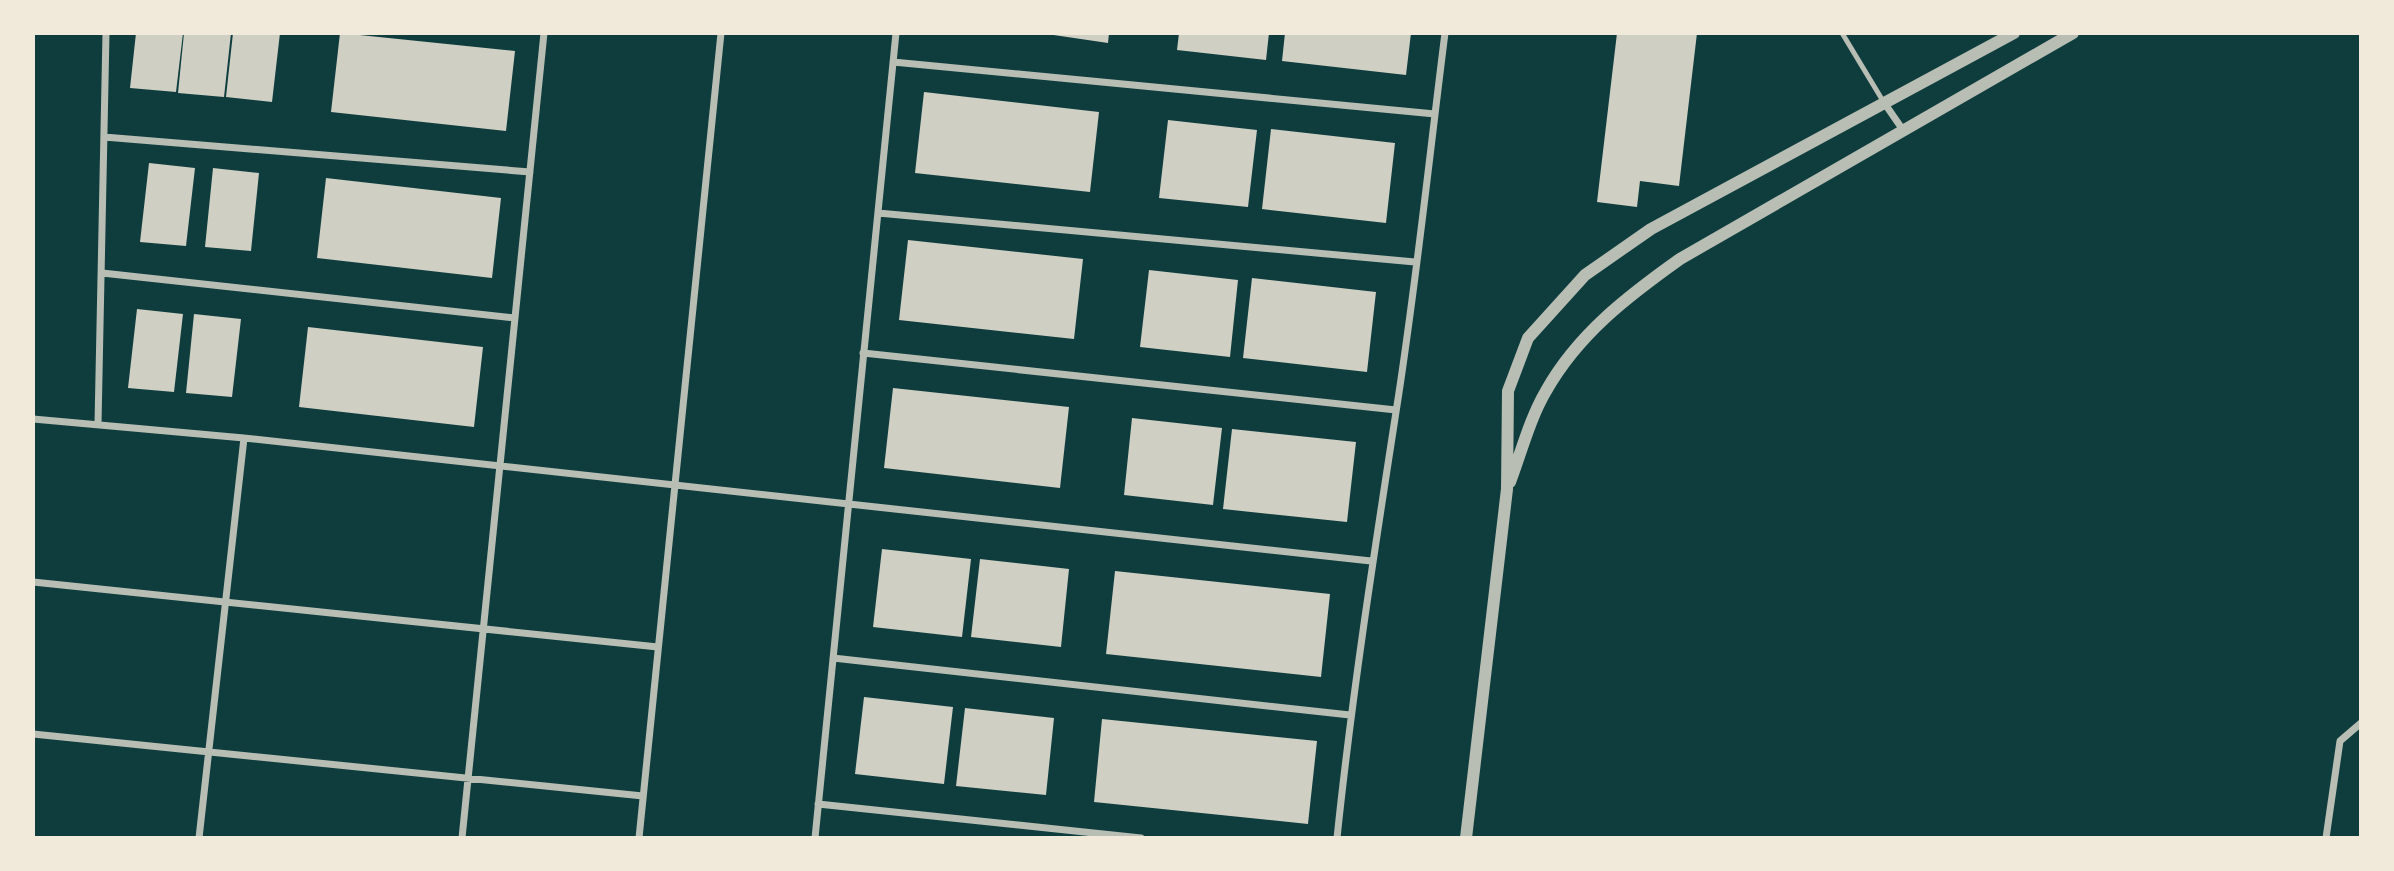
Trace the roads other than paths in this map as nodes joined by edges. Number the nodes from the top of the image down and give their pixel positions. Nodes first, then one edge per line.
1 (106, 33) edge
2 (544, 33) edge
3 (721, 33) edge
4 (896, 33) edge
5 (1445, 33) edge
6 (1842, 33) edge
7 (2014, 33) edge
8 (2073, 33) edge
9 (893, 62) junction
10 (1885, 104) junction
11 (1435, 114) junction
12 (1903, 130) junction
13 (104, 137) junction
14 (530, 172) junction
15 (878, 213) junction
16 (1415, 262) junction
17 (102, 273) junction
18 (515, 318) junction
19 (863, 353) junction
20 (1396, 410) junction
21 (33, 419) edge
22 (98, 424) junction
23 (244, 438) junction
24 (500, 466) junction
25 (675, 485) junction
26 (1507, 489) junction
27 (848, 505) junction
28 (1371, 561) junction
29 (33, 582) edge
30 (225, 602) junction
31 (483, 629) junction
32 (658, 647) junction
33 (833, 658) junction
34 (1350, 715) junction
35 (2361, 723) edge
36 (33, 733) edge
37 (209, 752) junction
38 (468, 779) junction
39 (643, 796) junction
40 (818, 803) junction
41 (199, 838) edge
42 (462, 838) edge
43 (639, 838) edge
44 (815, 838) edge
45 (1141, 838) edge
46 (1337, 838) edge
47 (1466, 838) edge
48 (2326, 838) edge

1 - 13 street
2 - 14 street
3 - 25 street
4 - 9 street
5 - 11 street
6 - 10 lane
7 - 10 street
8 - 12 street
9 - 11 street
9 - 15 street
10 - 12 street
10 - 26 street
11 - 16 street
12 - 26 street
13 - 14 street
13 - 17 street
14 - 18 street
15 - 16 street
15 - 19 street
16 - 20 street
17 - 18 street
17 - 22 street
18 - 24 street
19 - 20 street
19 - 27 street
20 - 28 street
21 - 22 street
22 - 23 street
23 - 24 street
23 - 30 street
24 - 25 street
24 - 31 street
25 - 27 street
25 - 32 street
26 - 47 street
27 - 28 street
27 - 33 street
28 - 34 street
29 - 30 street
30 - 31 street
30 - 37 street
31 - 32 street
31 - 38 street
32 - 39 street
33 - 34 street
33 - 40 street
34 - 46 street
35 - 48 street
36 - 37 street
37 - 38 street
37 - 41 street
38 - 39 street
38 - 42 street
39 - 43 street
40 - 44 street
40 - 45 street

